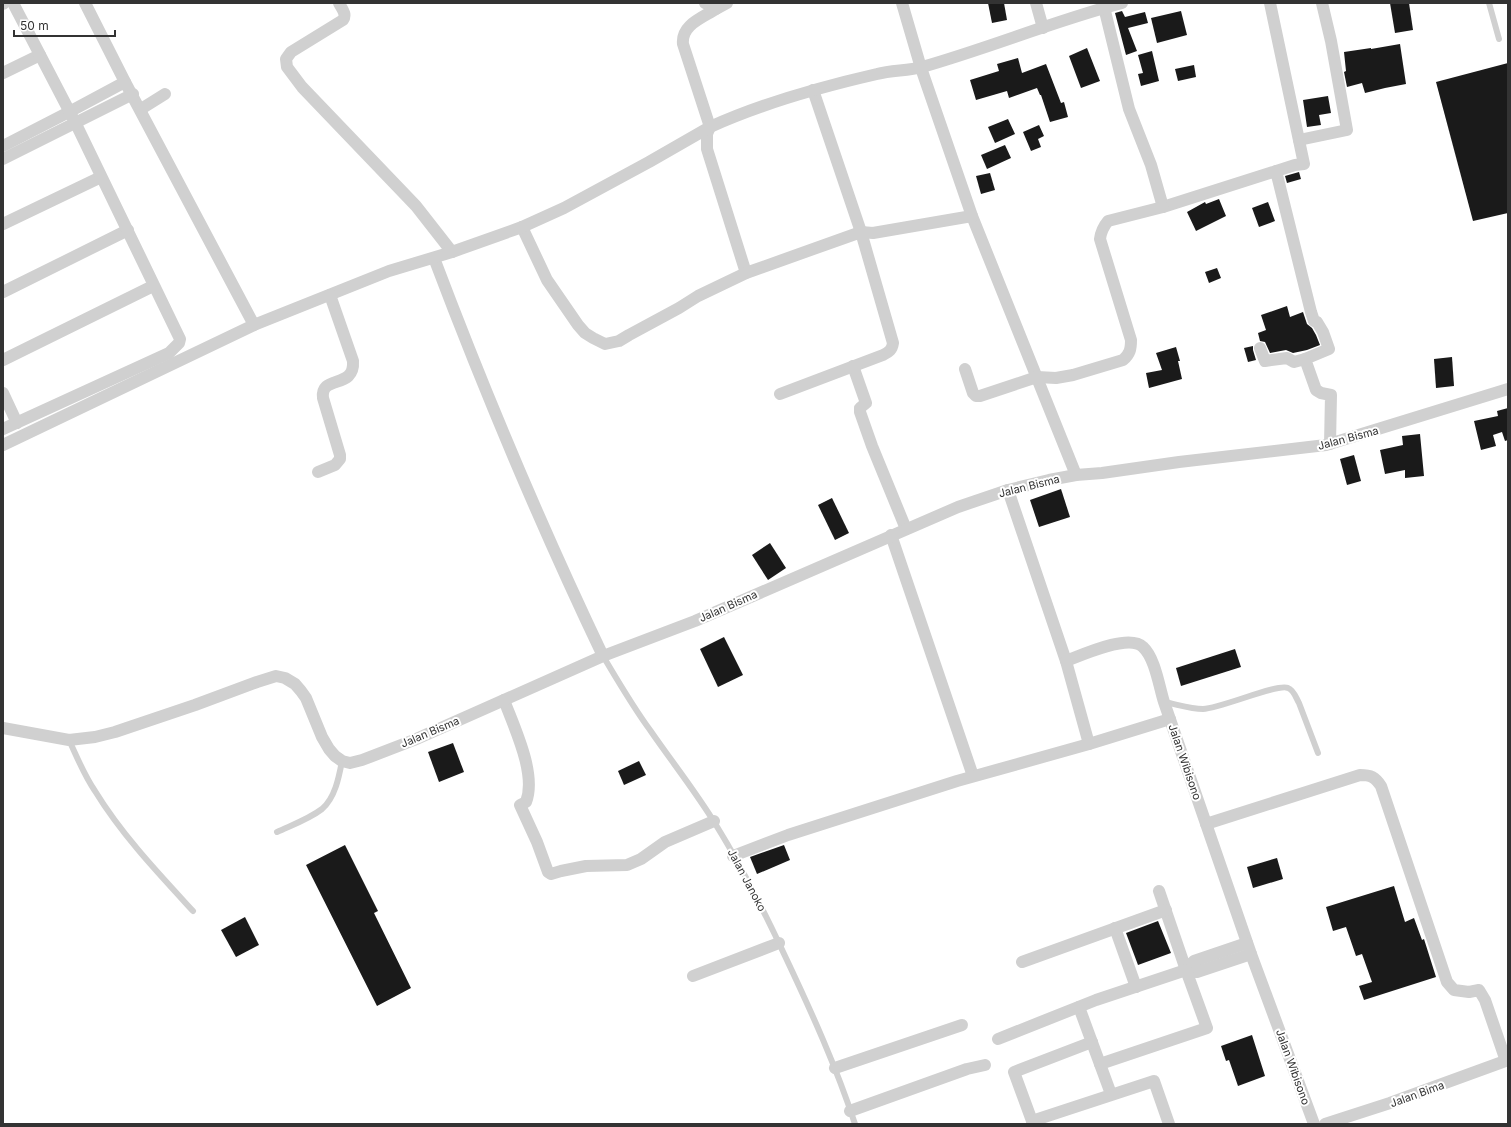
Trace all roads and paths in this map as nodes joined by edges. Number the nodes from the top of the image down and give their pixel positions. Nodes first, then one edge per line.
1 (13, 3) edge
2 (85, 3) edge
3 (339, 3) edge
4 (705, 3) edge
5 (727, 3) edge
6 (902, 3) edge
7 (1036, 3) edge
8 (1122, 3) edge
9 (1270, 3) edge
10 (1322, 3) edge
11 (1489, 3) edge
12 (1104, 5) edge
13 (716, 9) junction
14 (1043, 28) junction
15 (1499, 39) dead end
16 (40, 55) junction
17 (921, 68) junction
18 (3, 73) edge
19 (125, 82) junction
20 (813, 90) junction
21 (133, 94) junction
22 (165, 94) dead end
23 (141, 110) junction
24 (70, 112) junction
25 (76, 124) junction
26 (710, 127) junction
27 (1300, 140) junction
28 (3, 146) edge
29 (3, 159) edge
30 (1276, 171) junction
31 (101, 177) junction
32 (1163, 207) junction
33 (972, 216) junction
34 (3, 224) edge
35 (522, 226) junction
36 (128, 230) junction
37 (860, 232) junction
38 (452, 252) junction
39 (434, 258) junction
40 (746, 273) junction
41 (153, 286) junction
42 (3, 292) edge
43 (330, 294) junction
44 (254, 325) junction
45 (1260, 348) dead end
46 (1305, 359) junction
47 (3, 360) edge
48 (854, 366) junction
49 (965, 368) dead end
50 (1037, 378) junction
51 (1508, 389) edge
52 (3, 393) edge
53 (780, 394) dead end
54 (17, 422) junction
55 (3, 429) edge
56 (1330, 444) junction
57 (3, 445) edge
58 (318, 472) dead end
59 (1076, 475) junction
60 (1008, 490) junction
61 (906, 529) junction
62 (891, 535) junction
63 (603, 656) junction
64 (1066, 661) junction
65 (504, 700) junction
66 (1164, 702) junction
67 (1170, 719) junction
68 (3, 728) edge
69 (69, 740) junction
70 (1089, 744) junction
71 (1318, 753) dead end
72 (342, 761) junction
73 (973, 776) junction
74 (714, 821) junction
75 (1206, 824) junction
76 (278, 832) dead end
77 (733, 856) junction
78 (1159, 891) dead end
79 (1166, 910) junction
80 (193, 911) dead end
81 (1115, 928) junction
82 (779, 943) junction
83 (1249, 948) junction
84 (1022, 962) dead end
85 (1186, 970) junction
86 (693, 976) dead end
87 (1136, 986) junction
88 (1079, 1007) junction
89 (962, 1025) dead end
90 (998, 1039) dead end
91 (1092, 1042) junction
92 (1507, 1061) edge
93 (1100, 1064) junction
94 (985, 1065) dead end
95 (835, 1068) junction
96 (1111, 1094) junction
97 (850, 1111) junction
98 (1032, 1123) edge
99 (854, 1124) edge
100 (1168, 1124) edge
101 (1314, 1124) edge
102 (1325, 1124) edge

1 - 16 street
2 - 19 street
3 - 38 street
4 - 13 street
5 - 13 street
6 - 17 street
7 - 14 street
8 - 12 street
9 - 27 street
10 - 27 street
11 - 15 lane
12 - 14 street
12 - 32 street
13 - 26 street
14 - 17 street
16 - 18 street
16 - 24 street
17 - 20 street
17 - 33 street
19 - 21 street
19 - 24 street
20 - 26 street
20 - 37 street
21 - 23 street
21 - 25 street
22 - 23 street
23 - 44 street
24 - 25 street
24 - 28 street
25 - 29 street
25 - 31 street
26 - 35 street
26 - 40 street
27 - 30 street
30 - 32 street
30 - 46 street
31 - 34 street
31 - 36 street
32 - 50 street
33 - 37 street
33 - 50 street
35 - 38 street
35 - 40 street
36 - 41 street
36 - 42 street
37 - 40 street
37 - 48 street
38 - 39 street
39 - 43 street
39 - 63 street
41 - 47 street
41 - 54 street
43 - 44 street
43 - 58 street
44 - 57 street
45 - 46 street
46 - 56 street
48 - 53 street
48 - 61 street
49 - 50 street
50 - 59 street
51 - 56 street, Jalan Bisma
52 - 54 street
54 - 55 street
56 - 59 street, Jalan Bisma
59 - 60 street, Jalan Bisma
60 - 61 street, Jalan Bisma
60 - 64 street
61 - 62 street, Jalan Bisma
62 - 63 street, Jalan Bisma
62 - 73 street
63 - 65 street, Jalan Bisma
63 - 74 lane, Jalan Janoko
64 - 66 street, Jalan Wibisono
64 - 70 street
65 - 72 street, Jalan Bisma
65 - 74 street
66 - 67 street, Jalan Wibisono
66 - 71 lane
67 - 70 street
67 - 75 street, Jalan Wibisono
68 - 69 street
69 - 72 street
69 - 80 lane
70 - 73 street
72 - 76 lane
73 - 77 street
74 - 77 lane, Jalan Janoko
75 - 83 street, Jalan Wibisono
75 - 92 street
77 - 82 lane, Jalan Janoko
78 - 79 street
79 - 81 street
79 - 85 street
81 - 84 street
81 - 87 street
82 - 86 street
82 - 95 lane, Jalan Janoko
83 - 85 street
83 - 101 street, Jalan Wibisono
85 - 87 street
85 - 93 street
87 - 88 street
88 - 90 street
88 - 91 street
89 - 95 street
91 - 93 street
91 - 98 street
92 - 102 street, Jalan Bima
93 - 96 street
94 - 97 street
95 - 97 lane, Jalan Janoko
96 - 98 street
96 - 100 street
97 - 99 lane, Jalan Janoko

